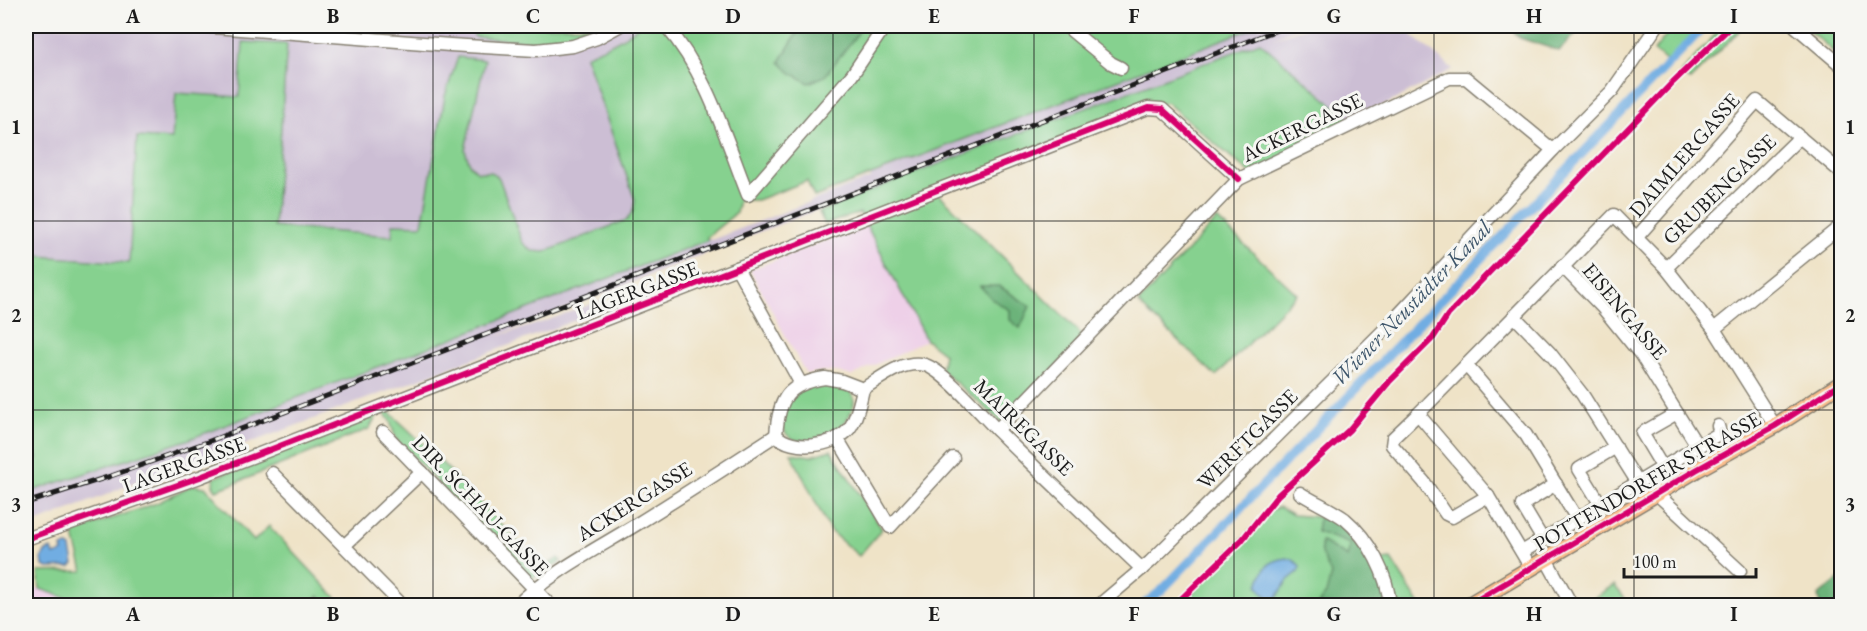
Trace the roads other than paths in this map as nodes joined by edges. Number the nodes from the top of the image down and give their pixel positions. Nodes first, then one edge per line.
1 (200, 26) edge
2 (619, 26) edge
3 (666, 26) edge
4 (885, 26) edge
5 (1066, 26) edge
6 (1657, 26) edge
7 (1795, 26) edge
8 (256, 28) edge
9 (1842, 66) edge
10 (1121, 68) dead end
11 (1800, 137) junction
12 (1553, 150) junction
13 (1842, 173) edge
14 (1239, 179) junction
15 (1842, 225) edge
16 (1637, 237) junction
17 (1562, 266) junction
18 (738, 268) junction
19 (1666, 268) junction
20 (1514, 316) junction
21 (1714, 329) junction
22 (1466, 365) junction
23 (1842, 383) edge
24 (801, 384) junction
25 (863, 389) junction
26 (1677, 413) junction
27 (1418, 414) junction
28 (1718, 426) dead end
29 (1775, 426) junction
30 (997, 430) junction
31 (383, 432) dead end
32 (776, 435) junction
33 (837, 438) junction
34 (1616, 447) junction
35 (1698, 447) junction
36 (953, 458) dead end
37 (1663, 468) junction
38 (422, 472) junction
39 (272, 473) dead end
40 (1638, 483) junction
41 (1556, 484) junction
42 (1300, 493) dead end
43 (1657, 494) junction
44 (1488, 496) junction
45 (1601, 505) junction
46 (1577, 519) junction
47 (26, 539) edge
48 (1543, 540) junction
49 (344, 546) junction
50 (1522, 552) junction
51 (1546, 559) junction
52 (1531, 567) junction
53 (1142, 569) junction
54 (1740, 571) dead end
55 (534, 588) junction
56 (403, 606) edge
57 (516, 606) edge
58 (551, 606) edge
59 (1098, 606) edge
60 (1390, 606) edge
61 (1467, 606) edge
62 (1572, 606) edge

1 - 8 street
2 - 8 street
3 - 4 street
5 - 10 street
6 - 12 street, WERFTGASSE
7 - 9 street
11 - 13 street, DAIMLERGASSE
11 - 16 street, DAIMLERGASSE
11 - 19 street, GRUBENGASSE
12 - 14 street, ACKERGASSE
12 - 53 street, WERFTGASSE
14 - 18 street, LAGERGASSE
14 - 30 street, ACKERGASSE
15 - 21 street
16 - 17 street, DAIMLERGASSE
16 - 19 street
17 - 20 street, DAIMLERGASSE
17 - 26 street, EISENGASSE
18 - 24 street
18 - 47 street, LAGERGASSE
19 - 21 street
20 - 22 street, DAIMLERGASSE
20 - 34 street
21 - 29 street
22 - 27 street, DAIMLERGASSE
22 - 41 street
23 - 29 main road, POTTENDORFER STRASSE
24 - 25 street
24 - 32 street
25 - 30 street, MAIREGASSE
25 - 33 street
26 - 35 street, EISENGASSE
26 - 37 street
27 - 44 street
27 - 44 street, DAIMLERGASSE
28 - 35 street, POTTENDORFER STRASSE
29 - 43 main road, POTTENDORFER STRASSE
30 - 53 street, MAIREGASSE
31 - 38 street, DIR. SCHAU-GASSE
32 - 33 street
32 - 55 street, ACKERGASSE
33 - 36 street
34 - 40 street
34 - 45 street
35 - 37 street, POTTENDORFER STRASSE
37 - 40 street, POTTENDORFER STRASSE
38 - 49 street
38 - 55 street, DIR. SCHAU-GASSE
39 - 49 street
40 - 45 street, POTTENDORFER STRASSE
41 - 46 street
41 - 48 street
42 - 60 street
43 - 51 main road, POTTENDORFER STRASSE
43 - 54 street
44 - 50 street
45 - 46 street, POTTENDORFER STRASSE
46 - 48 street, POTTENDORFER STRASSE
48 - 50 street, POTTENDORFER STRASSE
49 - 56 street
50 - 52 street
51 - 52 main road, POTTENDORFER STRASSE
51 - 62 street
52 - 61 main road, POTTENDORFER STRASSE
53 - 59 street, WERFTGASSE
55 - 57 street, ACKERGASSE
55 - 58 street, DIR. SCHAU-GASSE

